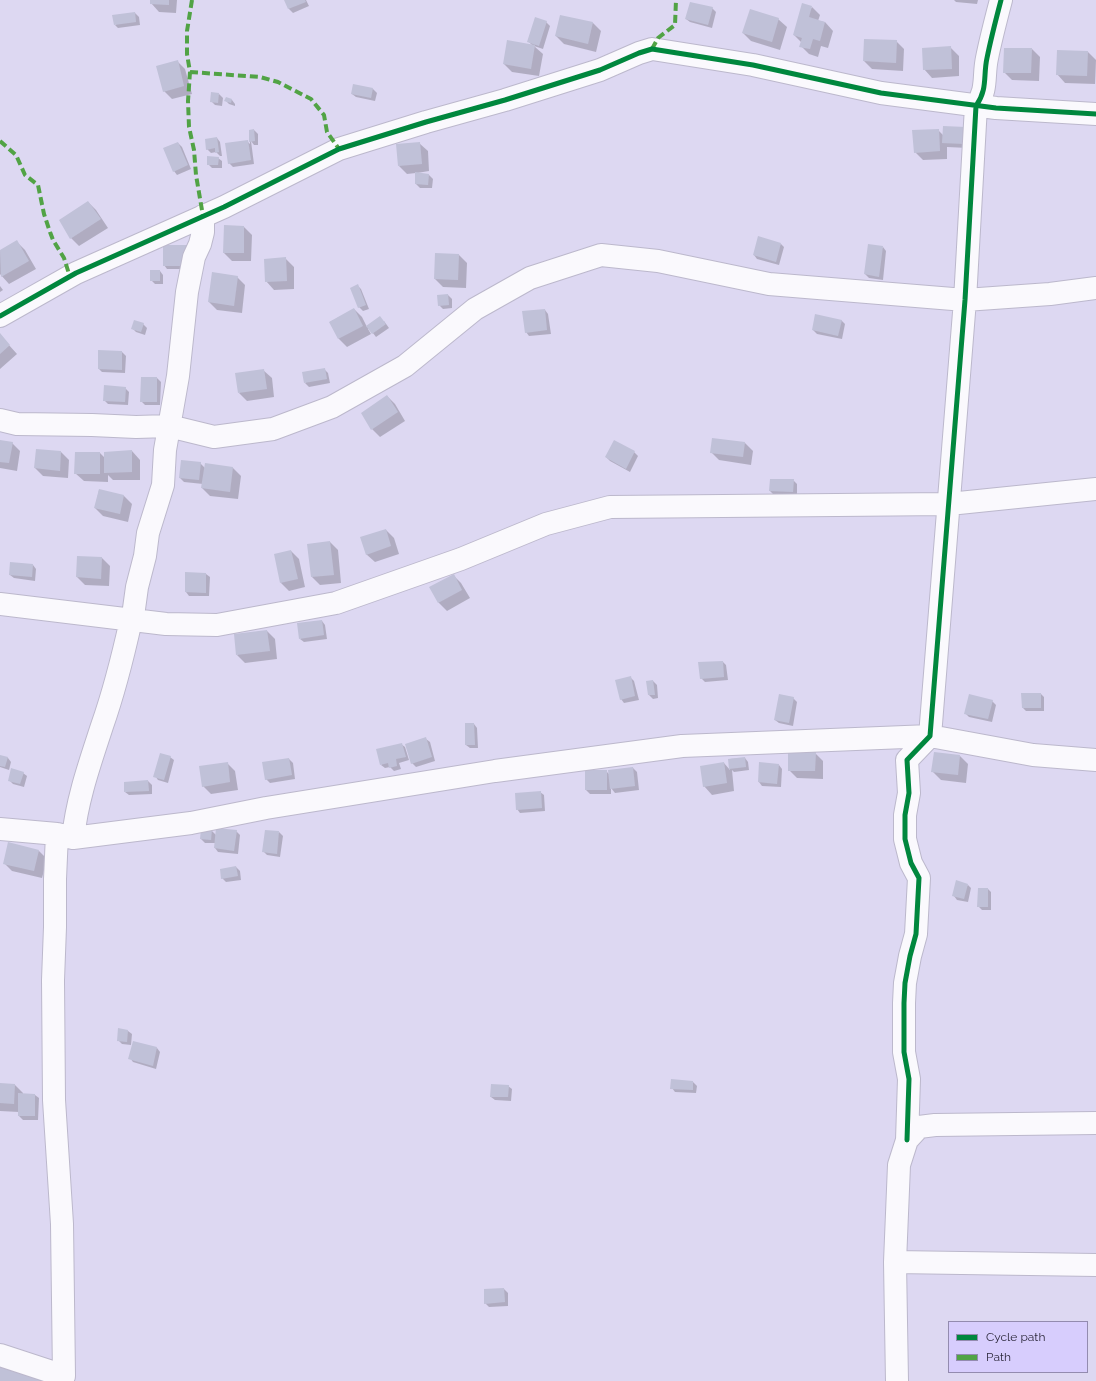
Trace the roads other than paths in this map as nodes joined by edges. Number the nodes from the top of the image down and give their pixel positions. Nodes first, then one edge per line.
1 (1001, 0) edge
2 (976, 106) junction
3 (1096, 114) edge
4 (203, 216) junction
5 (1096, 288) edge
6 (965, 300) junction
7 (0, 316) edge
8 (0, 420) edge
9 (168, 426) junction
10 (1096, 490) edge
11 (949, 504) junction
12 (0, 604) edge
13 (131, 620) junction
14 (930, 736) junction
15 (1096, 760) edge
16 (0, 829) edge
17 (65, 836) junction
18 (1096, 1123) edge
19 (907, 1140) junction
20 (895, 1262) junction
21 (1096, 1265) edge
22 (0, 1355) edge
23 (897, 1381) edge

1 - 2 street
2 - 3 street
2 - 4 street
2 - 6 street
4 - 7 street
4 - 9 street
5 - 6 street
6 - 9 street
6 - 11 street
8 - 9 street
9 - 13 street
10 - 11 street
11 - 13 street
11 - 14 street
12 - 13 street
13 - 17 street
14 - 15 street
14 - 17 street
14 - 19 street
16 - 17 street
17 - 22 street
18 - 19 street
19 - 20 street
20 - 21 street
20 - 23 street

